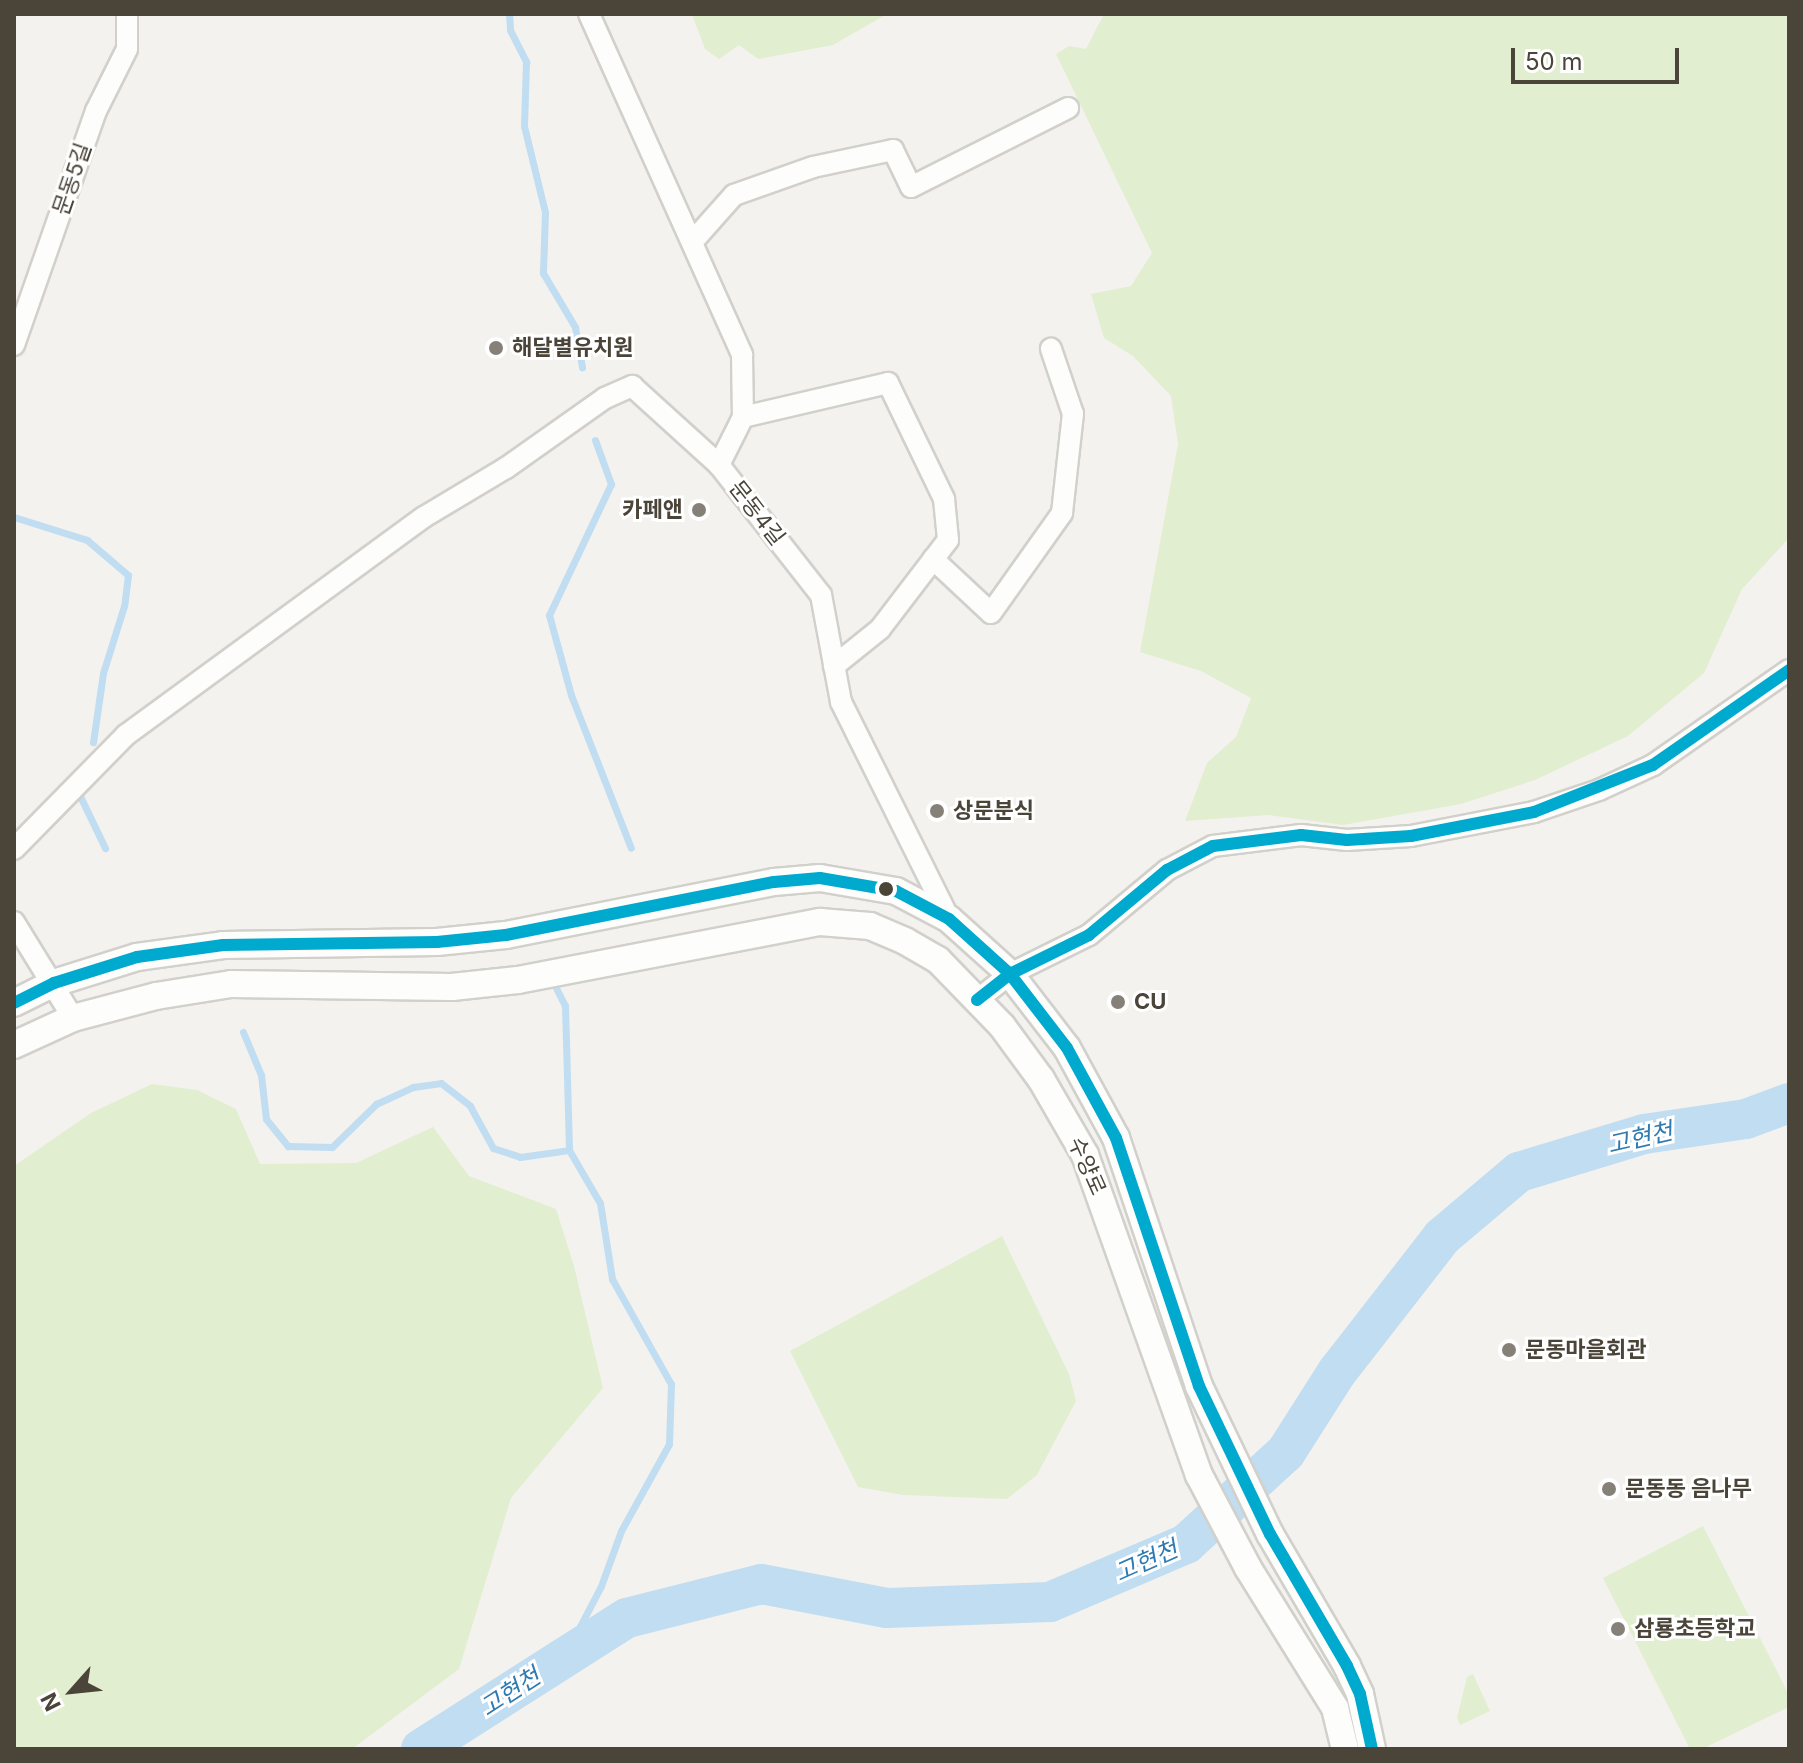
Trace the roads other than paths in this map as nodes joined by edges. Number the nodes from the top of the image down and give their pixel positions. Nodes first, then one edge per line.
1 (127, 14) edge
2 (589, 14) edge
3 (1068, 108) dead end
4 (693, 241) junction
5 (14, 345) edge
6 (1051, 349) dead end
7 (743, 417) junction
8 (719, 465) junction
9 (933, 559) junction
10 (834, 666) junction
11 (1789, 670) edge
12 (14, 849) edge
13 (949, 919) junction
14 (14, 922) edge
15 (1010, 974) junction
16 (54, 983) junction
17 (977, 1000) junction
18 (14, 1003) edge
19 (73, 1018) junction
20 (14, 1045) edge
21 (1345, 1749) edge
22 (1372, 1749) edge

1 - 5 street, 문동5길
2 - 4 street, 문동4길
3 - 4 street
4 - 7 street, 문동4길
6 - 9 street
7 - 8 street, 문동4길
7 - 9 street
8 - 10 street, 문동4길
8 - 12 street
9 - 10 street
10 - 13 street, 문동4길
11 - 15 street
13 - 15 street, 수양로
13 - 16 street, 수양로
14 - 16 street
15 - 17 street
15 - 22 street, 수양로
16 - 18 street, 수양로
16 - 19 street
17 - 19 street, 수양로
17 - 21 street, 수양로
19 - 20 street, 수양로

